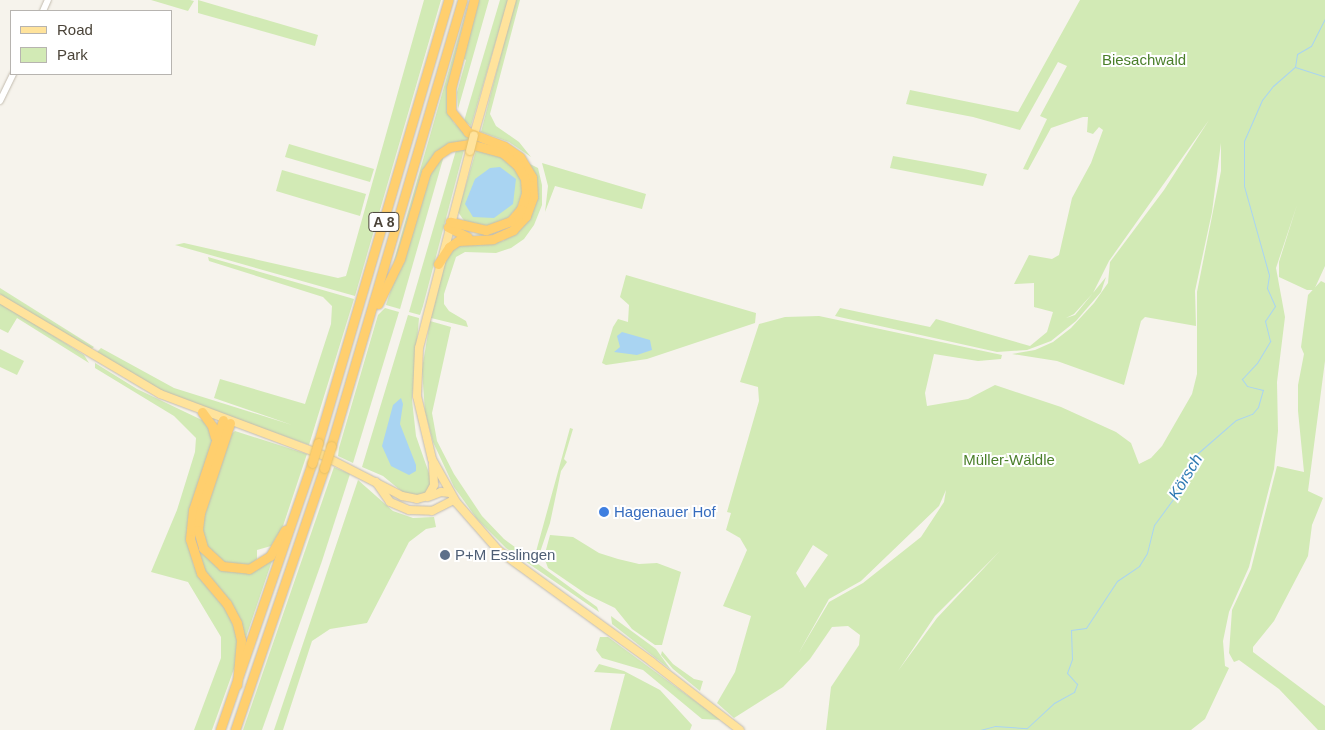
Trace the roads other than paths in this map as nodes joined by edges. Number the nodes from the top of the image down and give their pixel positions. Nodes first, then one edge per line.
1 (448, 0) edge
2 (462, 0) edge
3 (474, 0) edge
4 (512, 0) edge
5 (13, 75) edge
6 (0, 101) edge
7 (449, 224) junction
8 (473, 239) junction
9 (438, 264) junction
10 (0, 299) edge
11 (370, 317) junction
12 (202, 412) junction
13 (226, 421) junction
14 (215, 438) junction
15 (432, 459) junction
16 (374, 481) junction
17 (450, 493) junction
18 (426, 498) junction
19 (454, 500) junction
20 (298, 506) junction
21 (237, 684) junction
22 (220, 730) edge
23 (235, 730) edge
24 (740, 730) edge

1 - 20 highway, A 8, bridge
2 - 11 highway, A 8
3 - 8 highway
4 - 7 main road, bridge
5 - 6 street
7 - 8 highway
7 - 9 main road
7 - 11 highway
8 - 9 highway
9 - 15 main road
10 - 12 main road
11 - 23 highway, A 8, bridge
12 - 13 main road
12 - 14 highway
13 - 14 highway
13 - 16 main road
13 - 20 highway
14 - 21 highway
15 - 17 main road
15 - 18 main road
16 - 18 main road
16 - 19 main road
17 - 18 main road
17 - 19 main road
19 - 24 main road
20 - 21 highway, A 8
21 - 22 highway, A 8

